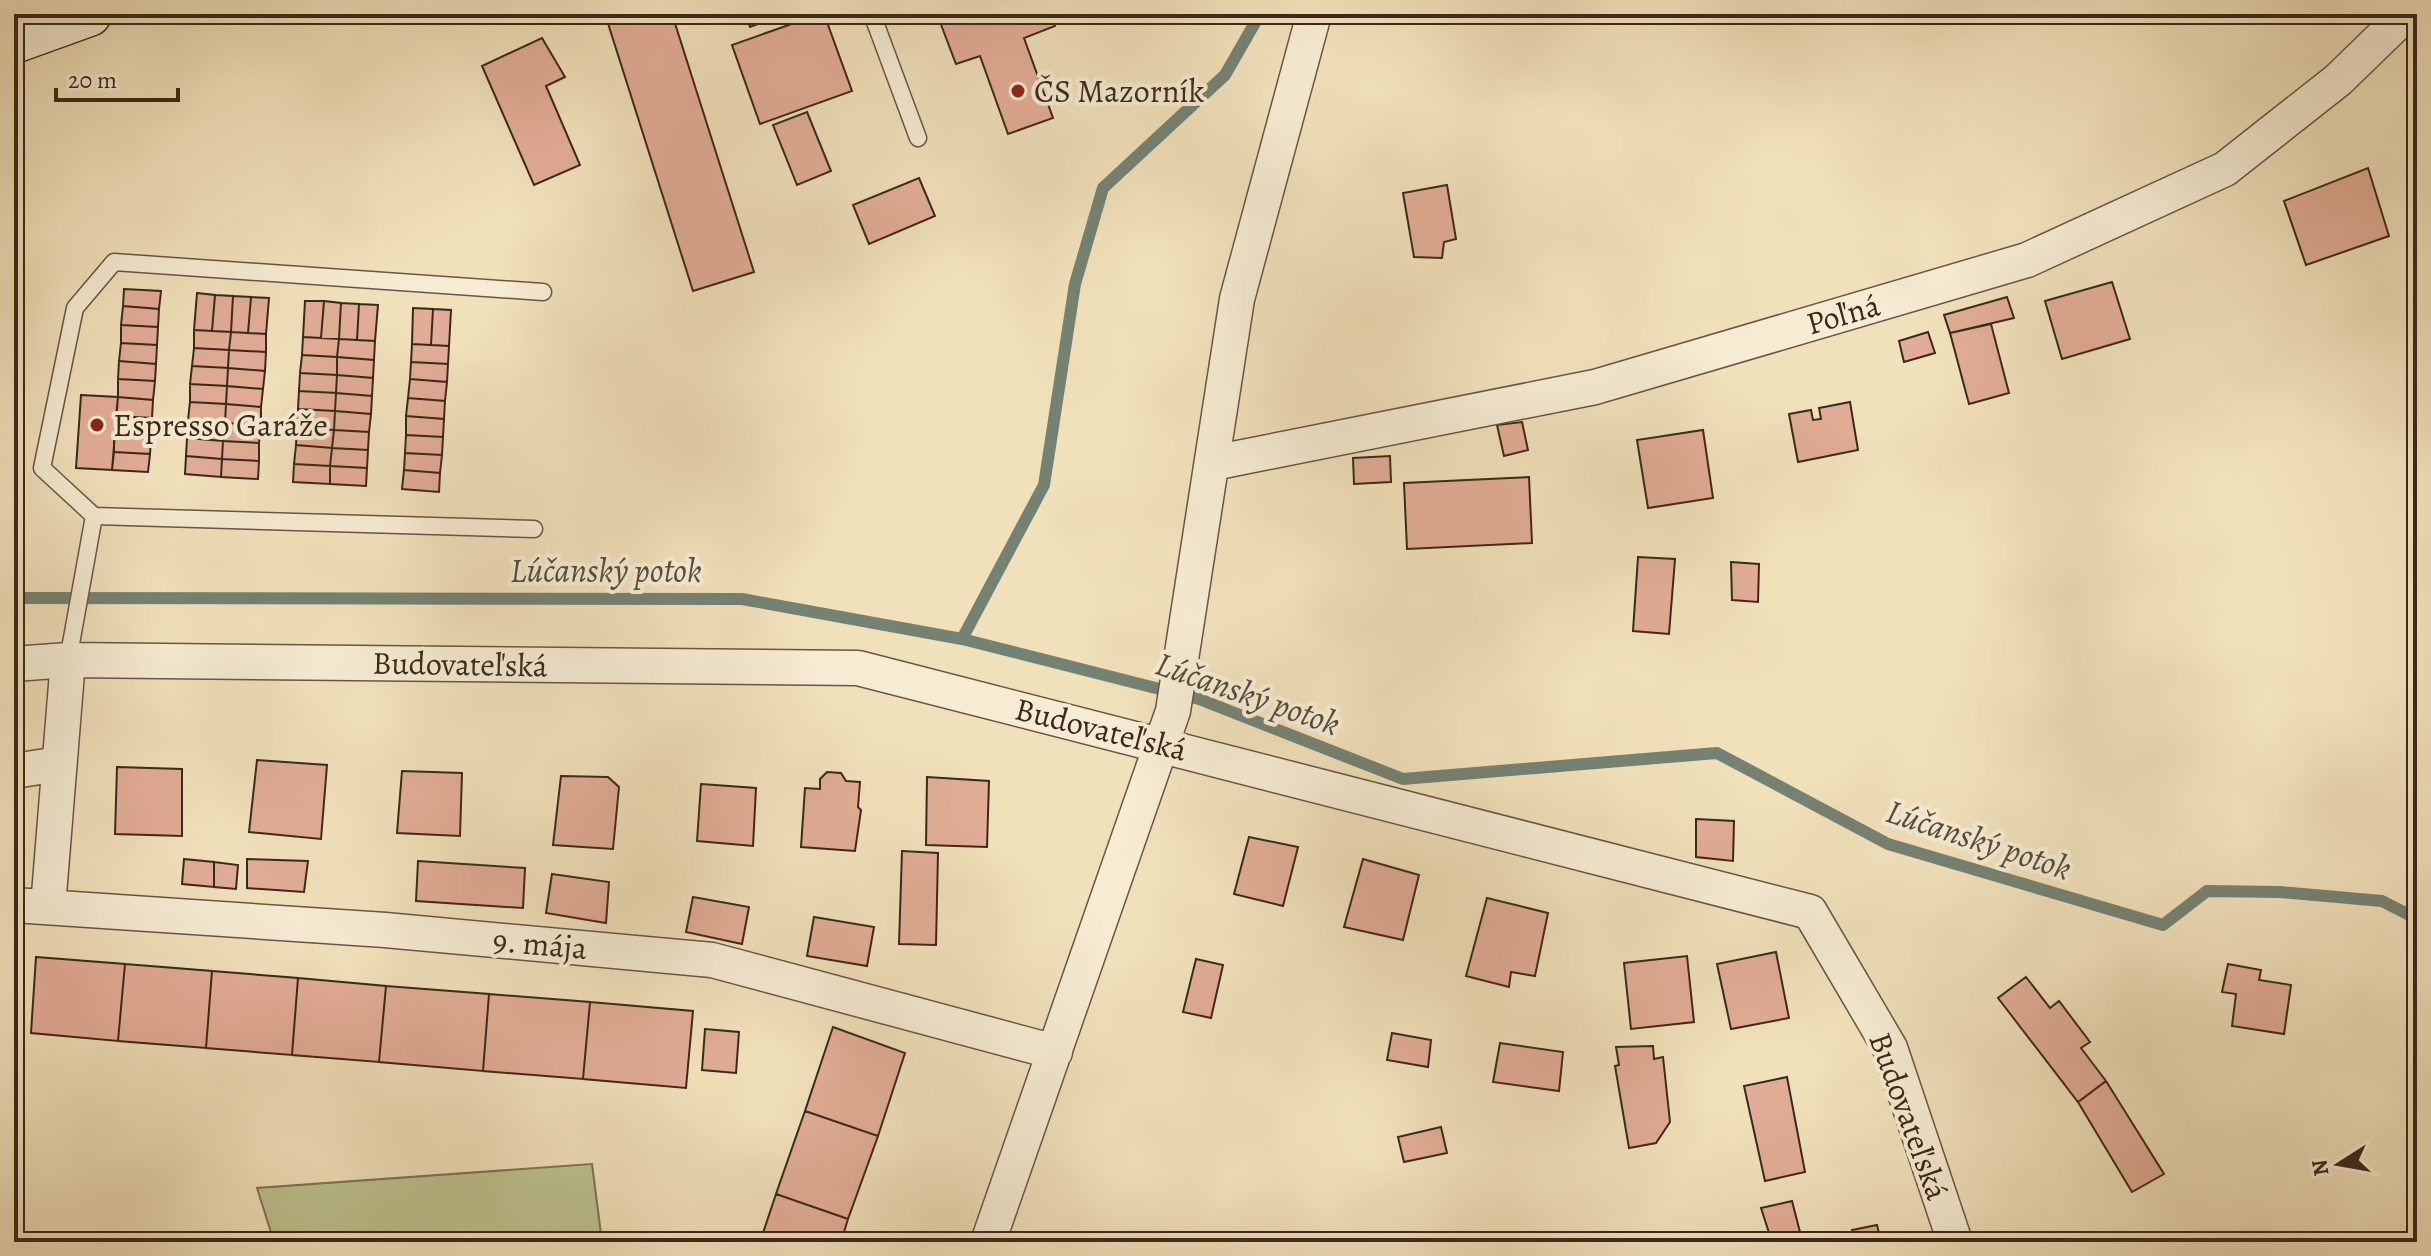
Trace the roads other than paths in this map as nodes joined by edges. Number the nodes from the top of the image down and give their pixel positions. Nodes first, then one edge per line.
1 (89, 14) edge
2 (872, 14) edge
3 (1314, 14) edge
4 (2406, 14) edge
5 (14, 41) edge
6 (918, 138) dead end
7 (543, 292) dead end
8 (1213, 463) junction
9 (94, 516) junction
10 (534, 529) dead end
11 (70, 645) junction
12 (14, 664) edge
13 (1162, 745) junction
14 (59, 764) junction
15 (14, 771) edge
16 (14, 905) edge
17 (48, 907) junction
18 (1055, 1052) junction
19 (988, 1242) edge
20 (1955, 1242) edge

1 - 5 main road
2 - 6 lane
3 - 8 street
4 - 8 street, Poľná
7 - 9 lane
8 - 13 street
9 - 10 lane
9 - 11 lane
11 - 12 street, Budovateľská
11 - 13 street, Budovateľská
11 - 14 street
13 - 18 street
13 - 20 street, Budovateľská
14 - 15 street
14 - 17 street
16 - 17 street, 9. mája
17 - 18 street, 9. mája
18 - 19 street

